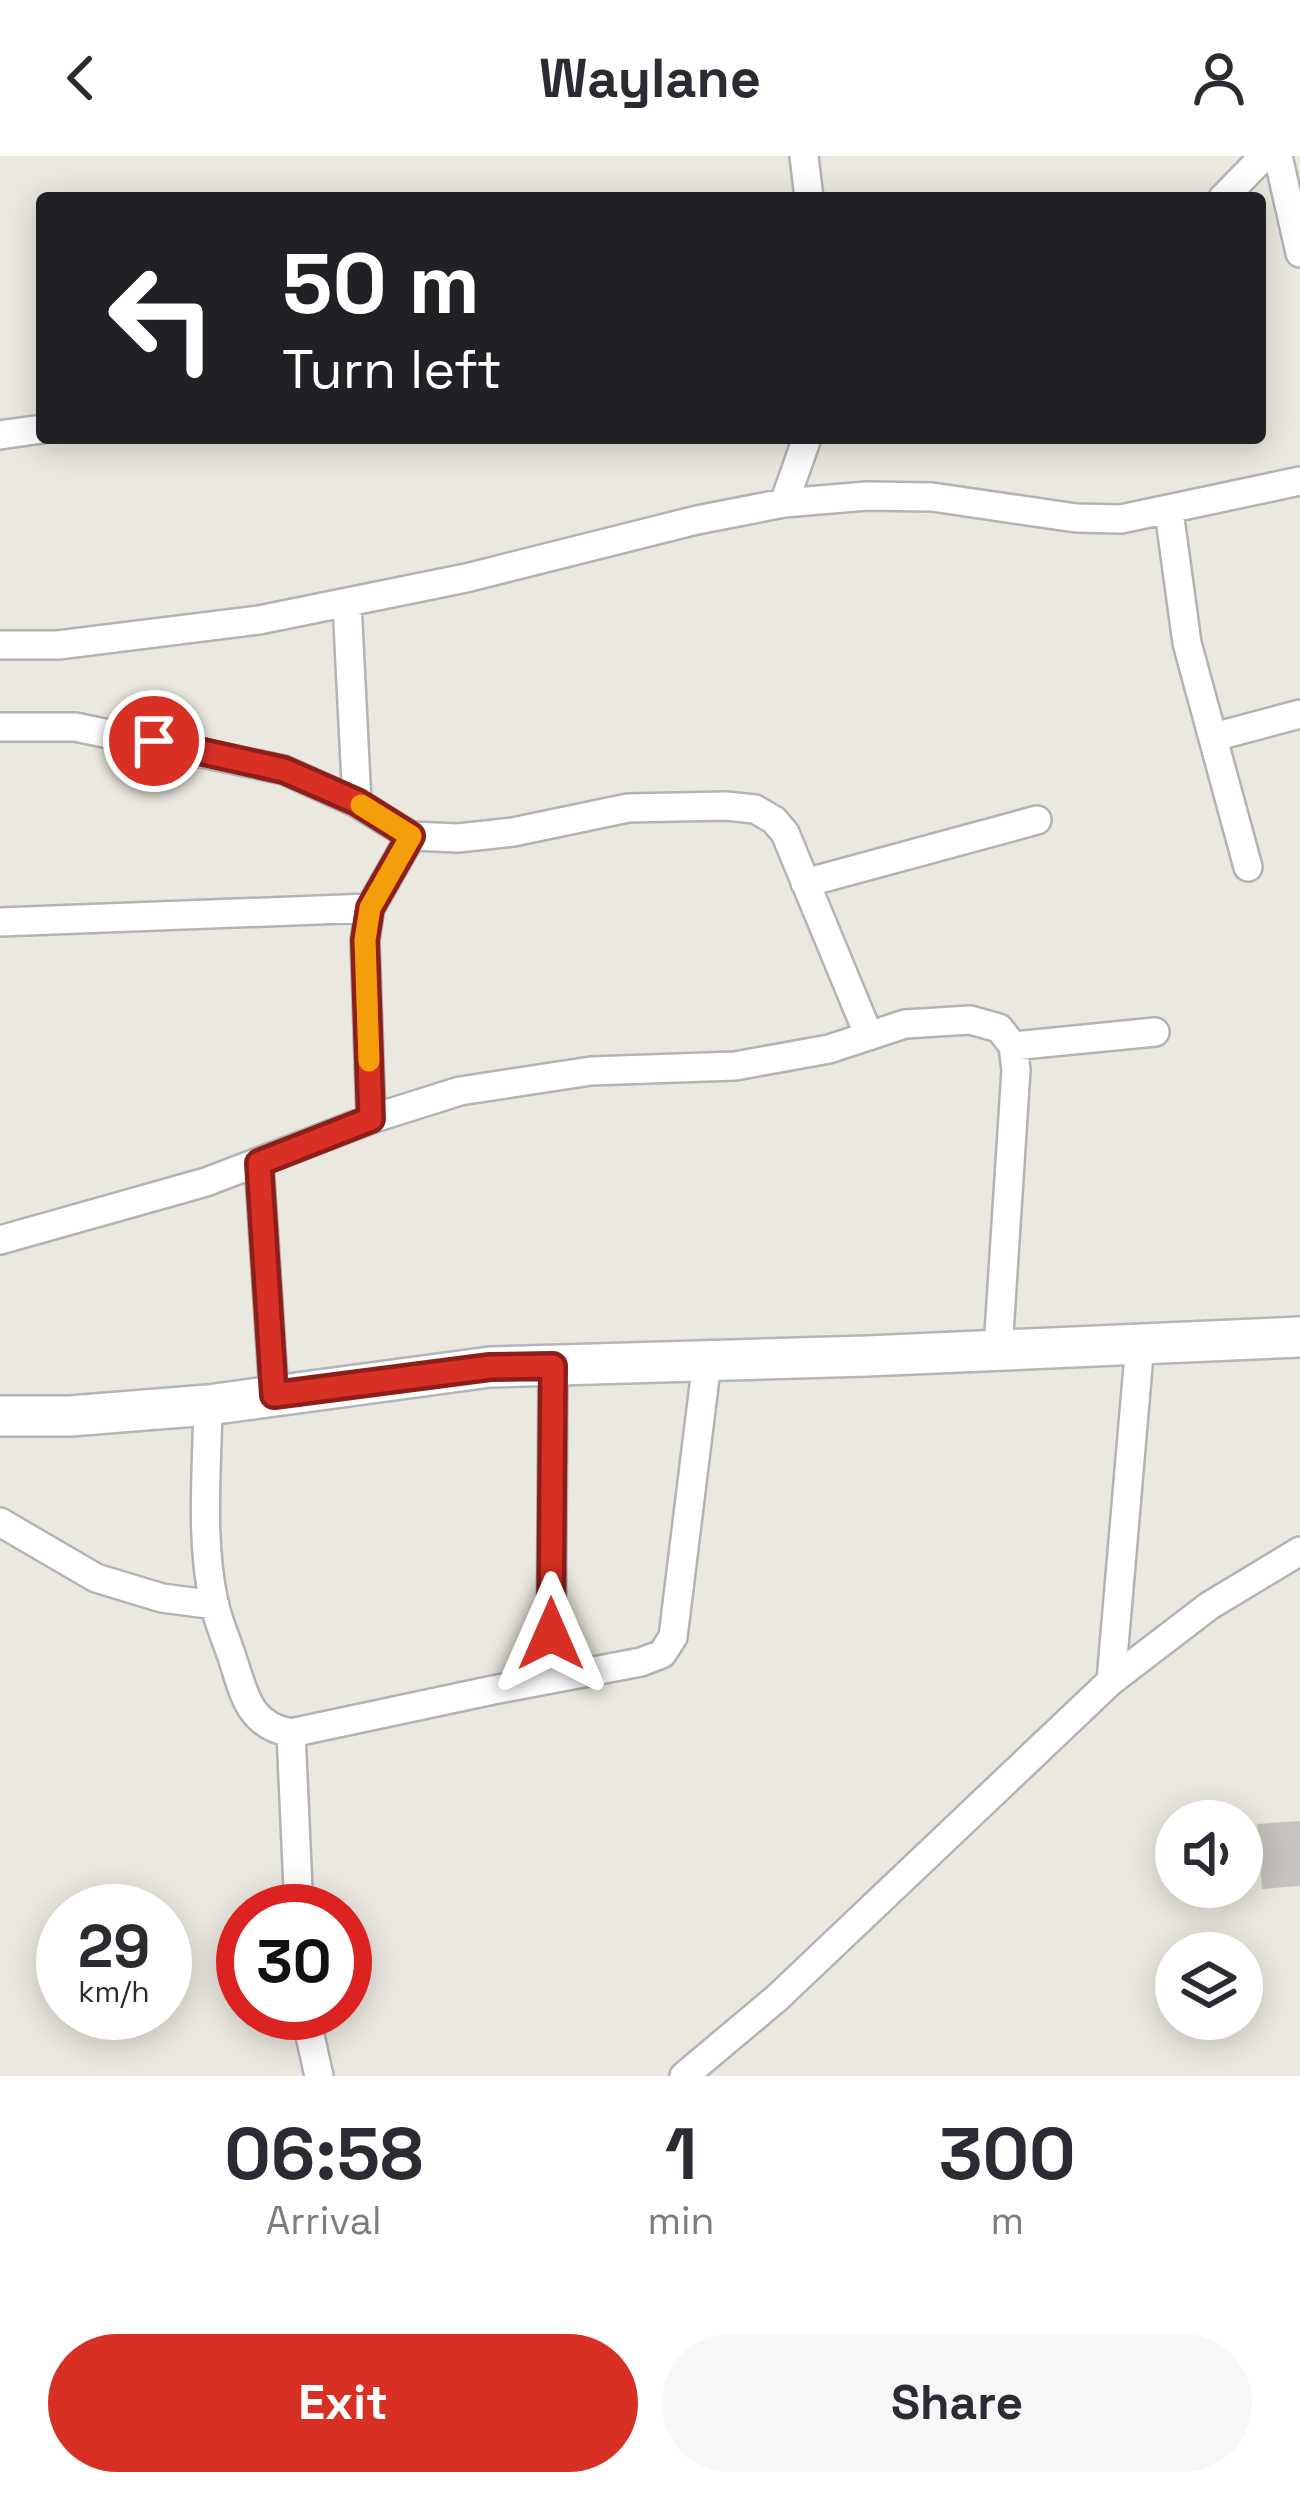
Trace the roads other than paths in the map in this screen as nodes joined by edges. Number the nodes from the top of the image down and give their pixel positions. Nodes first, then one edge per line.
1 (804, 156) edge
2 (1264, 156) edge
3 (1278, 156) edge
4 (807, 192) edge
5 (1229, 192) edge
6 (1300, 253) edge
7 (36, 430) edge
8 (0, 435) edge
9 (805, 444) edge
10 (1300, 481) edge
11 (784, 502) junction
12 (1169, 511) junction
13 (347, 603) junction
14 (0, 645) edge
15 (1300, 714) edge
16 (0, 728) edge
17 (1214, 737) junction
18 (357, 802) junction
19 (1037, 820) dead end
20 (411, 836) junction
21 (1248, 867) dead end
22 (806, 884) junction
23 (370, 908) junction
24 (0, 922) edge
25 (1155, 1032) dead end
26 (869, 1036) junction
27 (1013, 1046) junction
28 (371, 1119) junction
29 (259, 1163) junction
30 (0, 1240) edge
31 (1300, 1337) edge
32 (1140, 1343) junction
33 (998, 1349) junction
34 (707, 1361) junction
35 (553, 1366) junction
36 (274, 1395) junction
37 (208, 1405) junction
38 (0, 1416) edge
39 (0, 1522) edge
40 (1300, 1551) edge
41 (215, 1605) junction
42 (551, 1678) junction
43 (1111, 1681) junction
44 (291, 1733) junction
45 (298, 1884) edge
46 (311, 2040) edge
47 (320, 2076) edge
48 (684, 2076) edge

1 - 4 street
2 - 5 street
3 - 6 street
7 - 8 street
9 - 11 street
10 - 12 street
11 - 12 street
11 - 13 street
12 - 17 street
13 - 14 street
13 - 18 street
15 - 17 street
16 - 18 street
17 - 21 street
18 - 20 street
19 - 22 street
20 - 22 street
20 - 23 street
22 - 26 street
23 - 24 street
23 - 28 street
25 - 27 street
26 - 27 street
26 - 28 street
27 - 33 street
28 - 29 street
29 - 30 street
29 - 36 street
31 - 32 street
32 - 33 street
32 - 43 street
33 - 34 street
34 - 35 street
34 - 42 street
35 - 36 street
35 - 42 street
36 - 37 street
37 - 38 street
37 - 41 street
39 - 41 street
40 - 43 street
41 - 44 street
42 - 44 street
43 - 48 street
44 - 45 street
46 - 47 street

